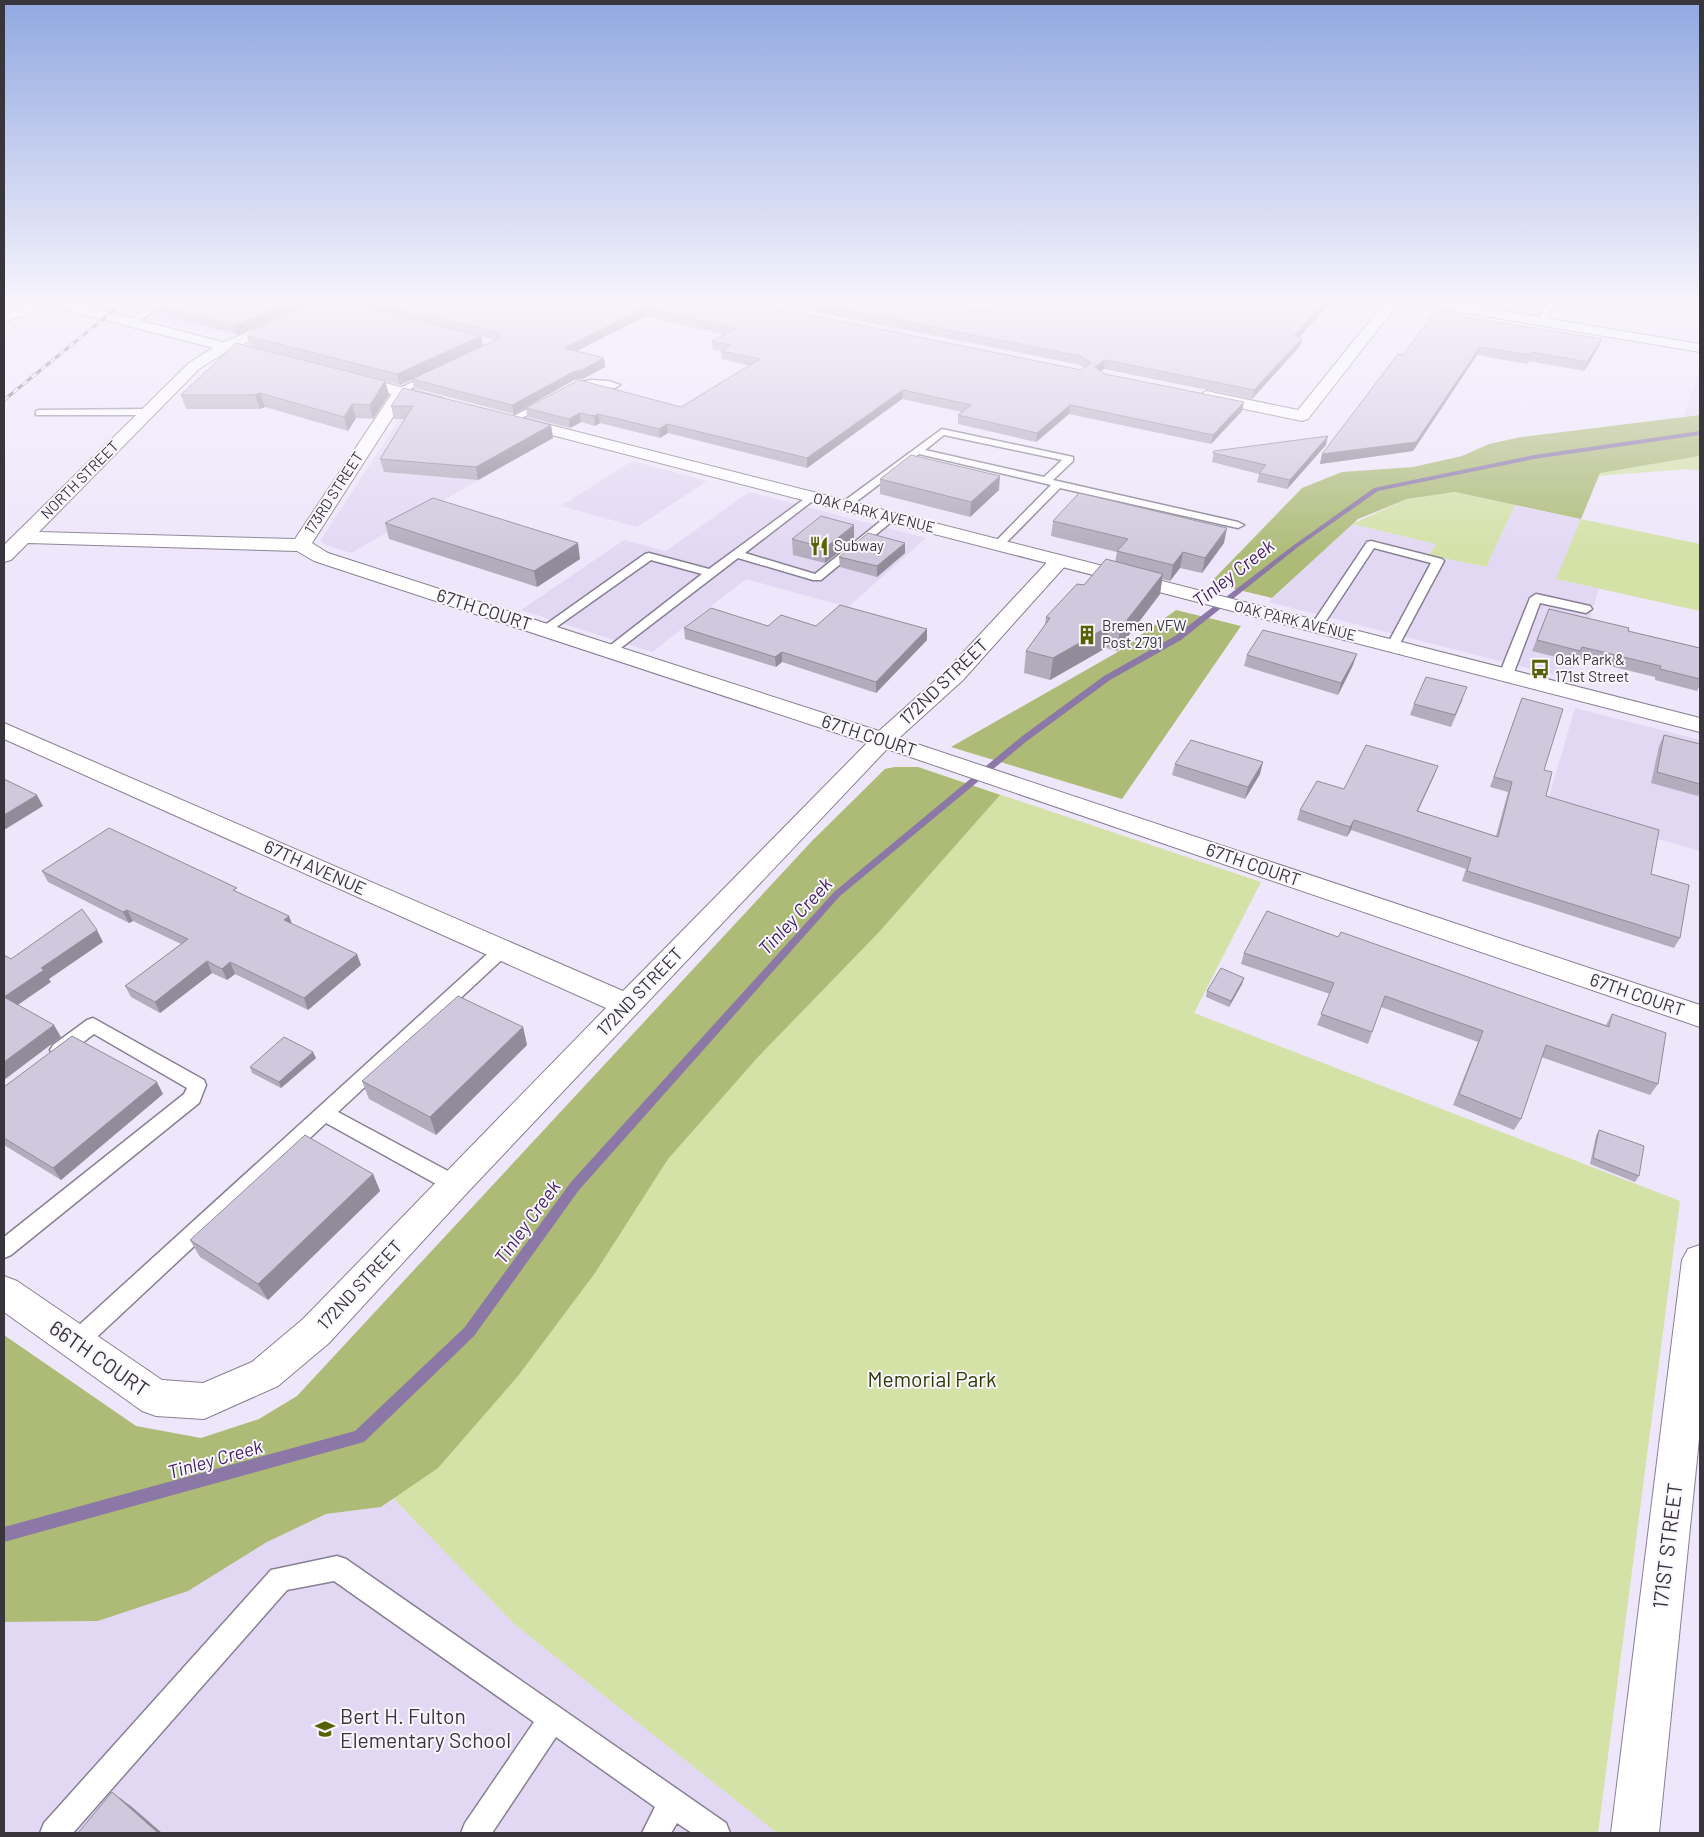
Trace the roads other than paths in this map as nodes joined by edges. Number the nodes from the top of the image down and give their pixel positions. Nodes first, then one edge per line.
1 (173, 387) edge
2 (380, 387) edge
3 (410, 387) edge
4 (573, 387) edge
5 (1325, 387) edge
6 (400, 392) junction
7 (1189, 393) edge
8 (453, 405) edge
9 (147, 412) junction
10 (39, 413) dead end
11 (492, 415) edge
12 (511, 420) junction
13 (918, 451) junction
14 (1046, 481) junction
15 (1058, 484) junction
16 (811, 497) junction
17 (844, 506) junction
18 (891, 518) junction
19 (1238, 525) dead end
20 (24, 537) junction
21 (301, 544) junction
22 (998, 545) junction
23 (735, 554) junction
24 (4, 556) edge
25 (1059, 561) junction
26 (710, 573) junction
27 (1586, 609) dead end
28 (1316, 627) junction
29 (544, 630) junction
30 (1392, 646) junction
31 (609, 651) junction
32 (1506, 676) junction
33 (1700, 725) edge
34 (4, 730) edge
35 (882, 741) junction
36 (502, 950) junction
37 (627, 1005) junction
38 (1700, 1016) edge
39 (48, 1059) edge
40 (325, 1114) junction
41 (454, 1184) junction
42 (4, 1249) edge
43 (1700, 1260) edge
44 (4, 1292) edge
45 (76, 1342) junction
46 (204, 1401) joint
47 (552, 1719) junction
48 (673, 1803) junction
49 (54, 1833) edge
50 (475, 1833) edge
51 (656, 1833) edge
52 (716, 1833) edge
53 (1635, 1833) edge

1 - 9 street, NORTH STREET
2 - 6 street
3 - 6 lane
4 - 12 lane
5 - 7 street
6 - 8 street
6 - 21 street, 173RD STREET
9 - 10 lane
9 - 20 street, NORTH STREET
11 - 12 street, OAK PARK AVENUE
12 - 16 street, OAK PARK AVENUE
13 - 14 lane
13 - 14 lane
13 - 17 lane
14 - 15 lane
15 - 19 lane
15 - 22 lane
16 - 17 street, OAK PARK AVENUE
16 - 23 lane
17 - 18 street, OAK PARK AVENUE
18 - 22 street, OAK PARK AVENUE
18 - 23 lane
20 - 21 street
20 - 24 street, NORTH STREET
21 - 29 street, 67TH COURT
22 - 25 street, OAK PARK AVENUE
23 - 26 lane
25 - 28 street, OAK PARK AVENUE
25 - 35 street, 172ND STREET
26 - 29 lane
26 - 31 lane
27 - 32 lane
28 - 30 street, OAK PARK AVENUE
28 - 30 lane
29 - 31 street, 67TH COURT
30 - 32 street, OAK PARK AVENUE
31 - 35 street, 67TH COURT
32 - 33 street, OAK PARK AVENUE
34 - 36 street, 67TH AVENUE
35 - 37 street, 172ND STREET
35 - 38 street, 67TH COURT
36 - 37 street, 67TH AVENUE
36 - 40 lane
37 - 41 street, 172ND STREET
39 - 42 lane
40 - 41 lane
40 - 45 lane
41 - 46 street, 172ND STREET
43 - 53 street, 171ST STREET
44 - 45 street, 66TH COURT
45 - 46 street, 66TH COURT
47 - 48 lane
47 - 49 lane
47 - 50 lane
48 - 51 lane
48 - 52 lane

